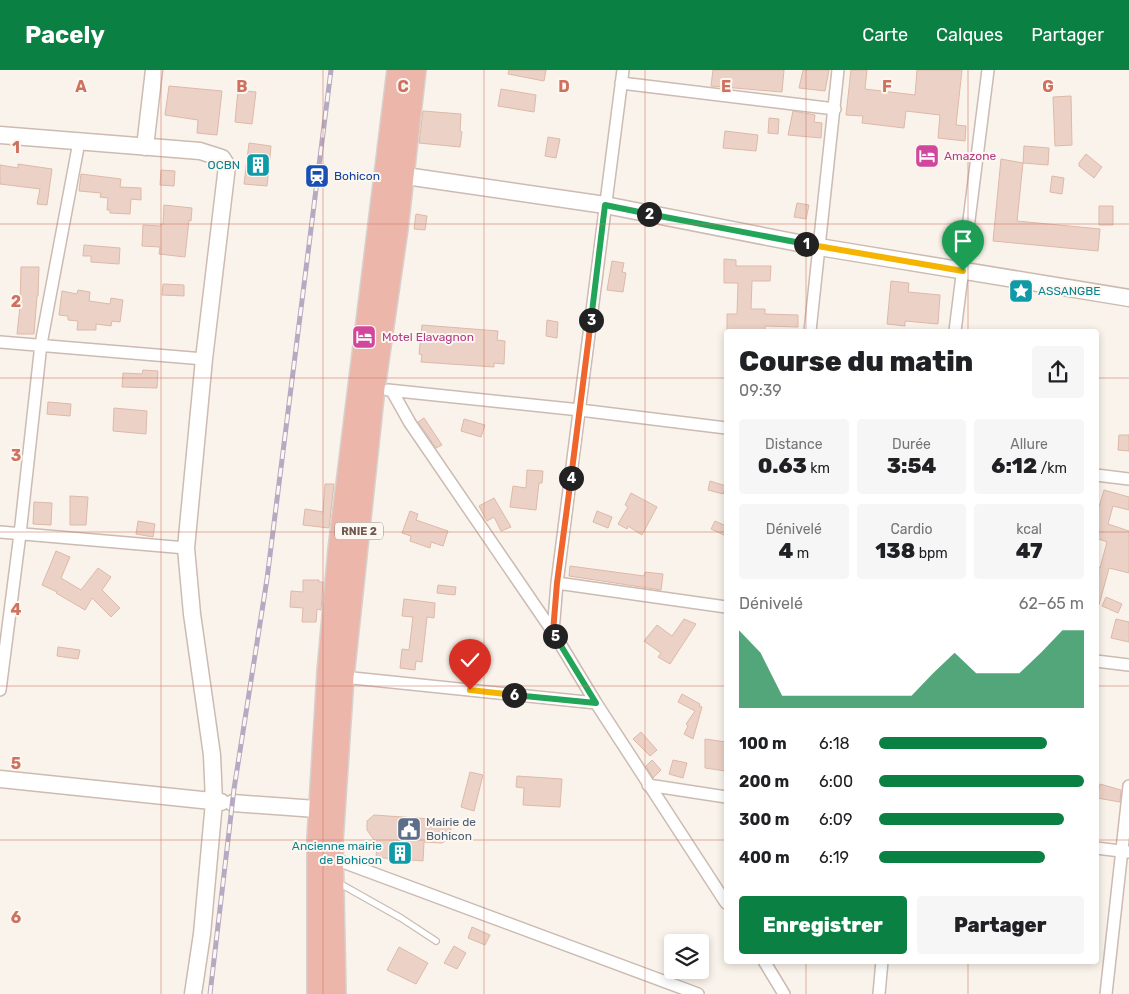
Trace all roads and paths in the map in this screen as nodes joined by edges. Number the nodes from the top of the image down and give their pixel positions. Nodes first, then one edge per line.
1 (154, 70) edge
2 (398, 70) edge
3 (415, 70) edge
4 (623, 70) edge
5 (838, 70) edge
6 (988, 70) edge
7 (621, 83) junction
8 (835, 109) junction
9 (0, 135) edge
10 (79, 142) junction
11 (145, 147) junction
12 (394, 175) junction
13 (605, 205) junction
14 (819, 247) junction
15 (963, 271) junction
16 (1129, 298) edge
17 (810, 329) edge
18 (955, 329) edge
19 (0, 342) edge
20 (40, 344) junction
21 (204, 359) junction
22 (375, 388) junction
23 (580, 410) junction
24 (724, 428) edge
25 (1099, 475) edge
26 (1129, 479) edge
27 (0, 532) edge
28 (20, 534) junction
29 (186, 548) junction
30 (348, 550) junction
31 (557, 583) junction
32 (724, 607) edge
33 (553, 632) junction
34 (1099, 661) edge
35 (1129, 665) edge
36 (344, 677) junction
37 (0, 690) edge
38 (596, 703) junction
39 (333, 718) junction
40 (0, 779) edge
41 (648, 785) junction
42 (1129, 786) edge
43 (724, 797) edge
44 (223, 802) junction
45 (327, 810) junction
46 (1099, 848) edge
47 (1125, 852) edge
48 (332, 858) junction
49 (332, 880) junction
50 (724, 900) edge
51 (436, 941) dead end
52 (766, 964) edge
53 (882, 964) edge
54 (193, 994) edge
55 (318, 994) edge
56 (335, 994) edge
57 (698, 994) edge
58 (784, 994) edge
59 (879, 994) edge
60 (1106, 994) edge

1 - 11 street
2 - 12 highway, RNIE 2
3 - 12 highway, RNIE 2
4 - 7 street
5 - 8 street
6 - 15 street
7 - 8 street
7 - 13 street
8 - 14 street
9 - 10 street
10 - 11 street
10 - 20 street
11 - 21 street
12 - 13 street
12 - 22 highway, RNIE 2
13 - 14 street
13 - 23 street
14 - 15 street
14 - 17 street
15 - 16 street
15 - 18 street
19 - 20 street
20 - 21 street
20 - 28 street
21 - 29 street
22 - 23 street
22 - 30 highway, RNIE 2
22 - 33 street
23 - 24 street
23 - 31 street
25 - 26 street
27 - 28 street
28 - 29 street
28 - 37 street
29 - 44 street
30 - 36 highway, RNIE 2
30 - 39 highway, RNIE 2
31 - 32 street
31 - 33 street
33 - 38 street
34 - 35 street
36 - 38 street
36 - 39 highway, RNIE 2
38 - 41 street
39 - 45 highway, RNIE 2
40 - 44 street
41 - 43 street
41 - 50 street
42 - 47 street
44 - 45 street
44 - 54 street
45 - 48 highway, RNIE 2
45 - 55 highway, RNIE 2
46 - 47 street
47 - 60 street
48 - 49 highway, RNIE 2
48 - 57 street
49 - 51 lane
49 - 56 highway, RNIE 2
52 - 58 street
53 - 59 street

